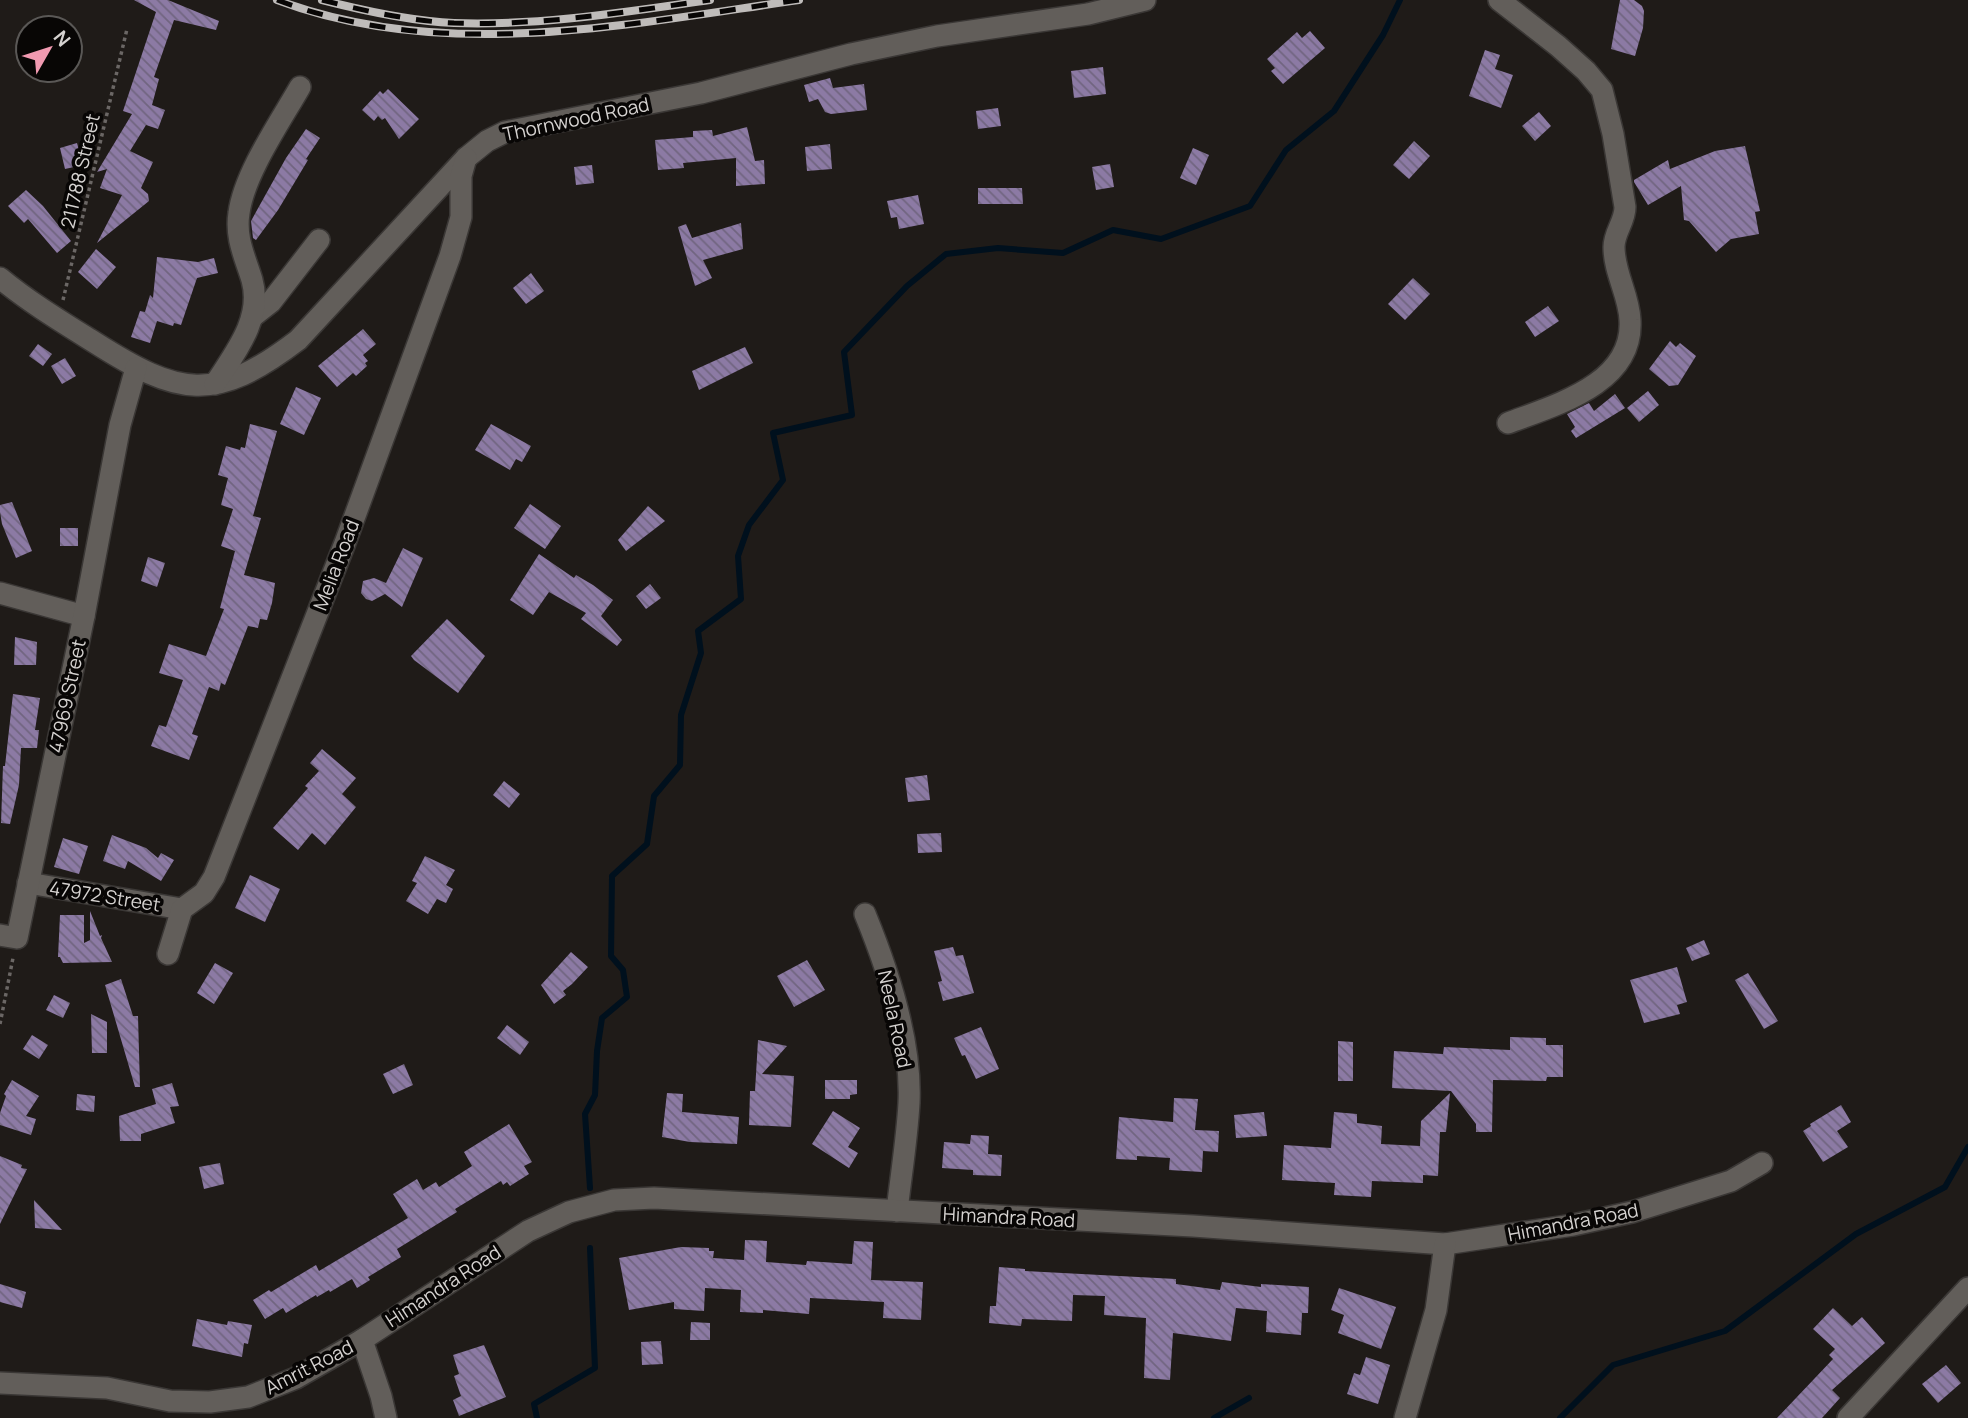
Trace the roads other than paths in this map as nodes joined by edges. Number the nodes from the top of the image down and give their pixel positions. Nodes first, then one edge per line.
1 (1144, 0) edge
2 (1499, 0) edge
3 (300, 87) dead end
4 (466, 158) junction
5 (319, 240) dead end
6 (0, 278) edge
7 (252, 317) junction
8 (136, 368) junction
9 (215, 384) junction
10 (1508, 423) dead end
11 (0, 593) edge
12 (84, 616) junction
13 (28, 883) junction
14 (182, 909) junction
15 (865, 914) dead end
16 (9, 937) edge
17 (169, 954) dead end
18 (1762, 1163) dead end
19 (897, 1211) junction
20 (1445, 1244) junction
21 (1968, 1288) edge
22 (362, 1340) junction
23 (0, 1383) edge
24 (386, 1418) edge
25 (1405, 1418) edge
26 (1849, 1418) edge

1 - 4 street, Thornwood Road
2 - 10 street
3 - 7 street
4 - 9 street, Thornwood Road
4 - 14 street, Melia Road
5 - 7 street
6 - 8 street, Thornwood Road
7 - 9 street
8 - 9 street, Thornwood Road
8 - 12 street, 47969 Street
11 - 12 street
12 - 13 street, 47969 Street
13 - 14 street, 47972 Street
13 - 16 street, 47969 Street
14 - 17 street
15 - 19 street, Neela Road
18 - 20 street, Himandra Road
19 - 20 street, Himandra Road
19 - 22 street, Himandra Road
20 - 25 street
21 - 26 street
22 - 23 street, Amrit Road
22 - 24 street

